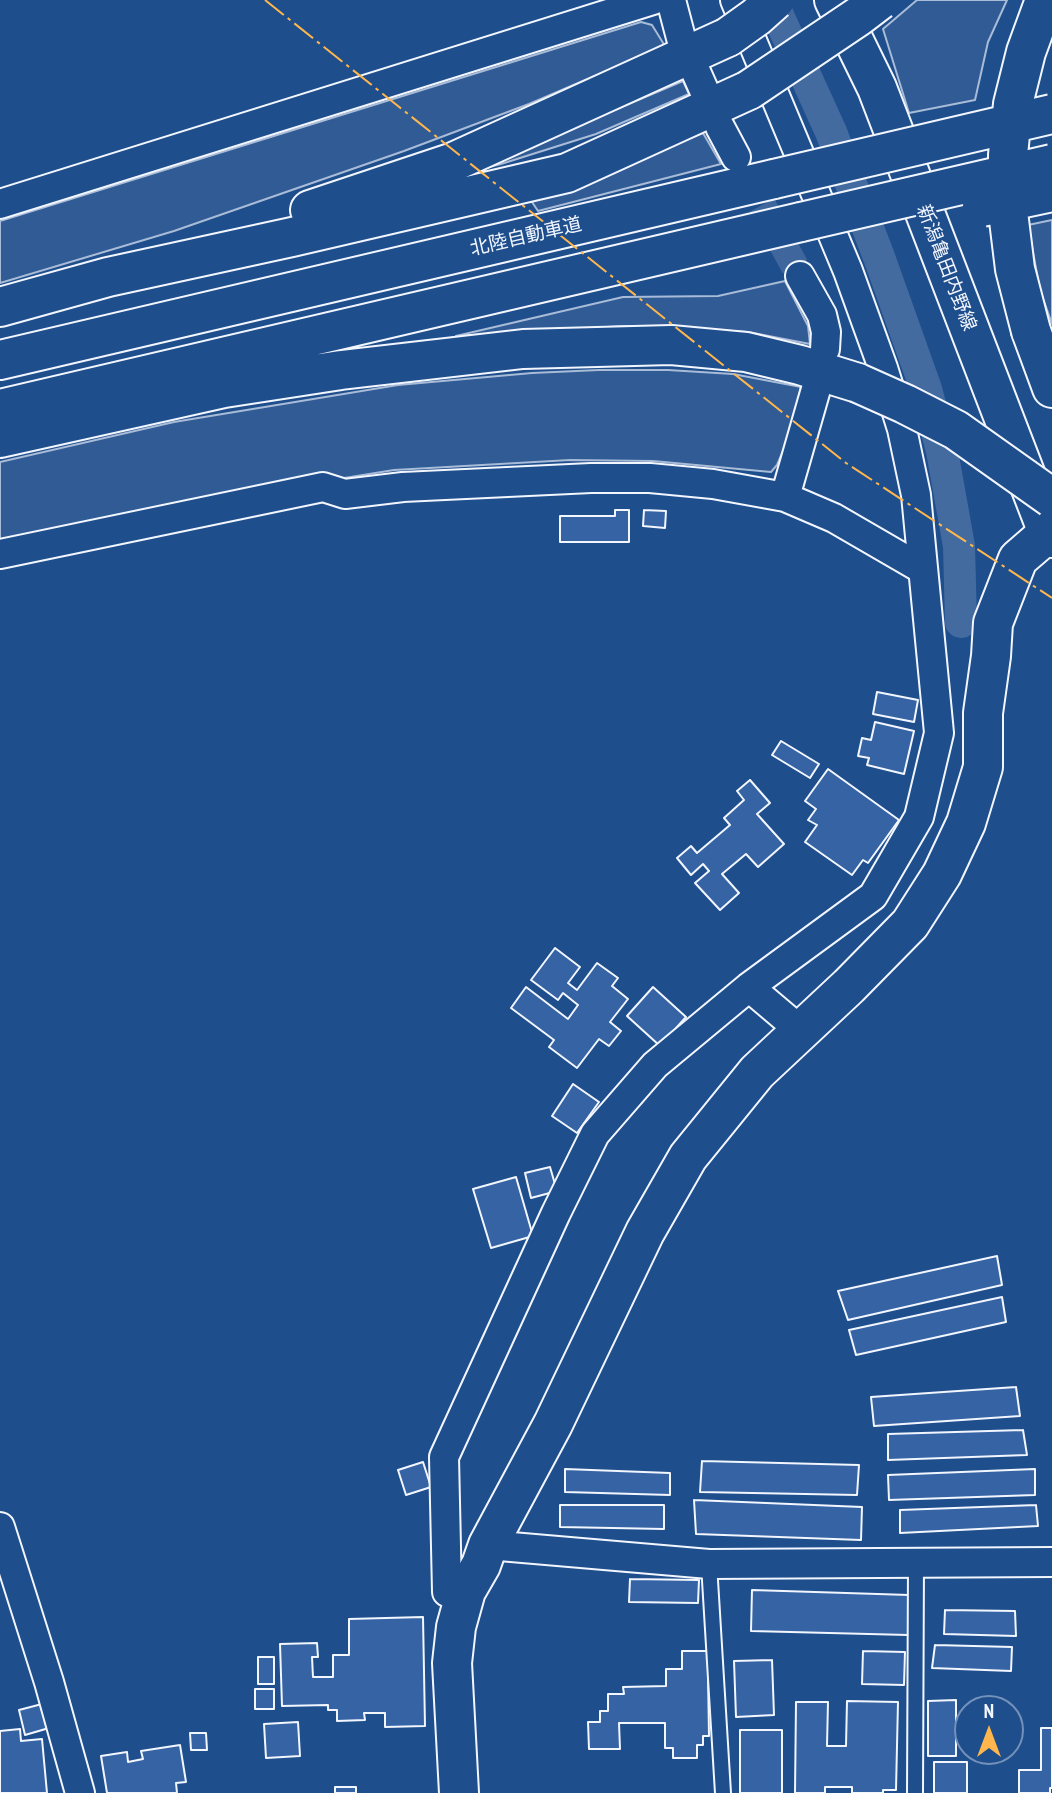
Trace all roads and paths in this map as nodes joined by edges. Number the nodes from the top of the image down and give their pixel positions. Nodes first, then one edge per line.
1 (653, 0) edge
2 (671, 0) edge
3 (735, 0) edge
4 (775, 0) edge
5 (834, 0) edge
6 (880, 0) edge
7 (1045, 0) edge
8 (681, 38) dead end
9 (1052, 114) edge
10 (720, 127) dead end
11 (736, 157) tunnel mouth
12 (1052, 164) edge
13 (1052, 192) edge
14 (0, 204) edge
15 (804, 247) junction
16 (108, 277) junction
17 (0, 307) edge
18 (825, 349) dead end
19 (0, 360) edge
20 (1052, 388) edge
21 (816, 389) dead end
22 (0, 410) edge
23 (0, 438) edge
24 (785, 497) junction
25 (1051, 523) edge
26 (0, 554) edge
27 (922, 569) junction
28 (749, 988) junction
29 (801, 1031) junction
30 (0, 1527) edge
31 (488, 1545) junction
32 (916, 1562) junction
33 (1052, 1562) edge
34 (709, 1564) junction
35 (447, 1592) dead end
36 (80, 1793) edge
37 (459, 1793) edge
38 (723, 1793) edge
39 (915, 1793) edge

1 - 14 street
2 - 8 street
3 - 27 street
4 - 16 main road, bridge
5 - 25 main road, 新潟亀田内野線
6 - 16 main road, bridge
7 - 20 main road, bridge
9 - 19 main road, 北陸自動車道, bridge
10 - 11 street
12 - 15 main road, bridge
13 - 15 main road, bridge
15 - 18 street
15 - 22 main road
16 - 17 main road
21 - 24 street
23 - 25 main road, bridge
24 - 26 street
24 - 27 street
25 - 29 main road
27 - 28 street
28 - 29 street
28 - 35 street
29 - 31 main road
30 - 36 street
31 - 34 street
31 - 37 main road
32 - 33 street
32 - 34 street
32 - 39 lane
34 - 38 lane

